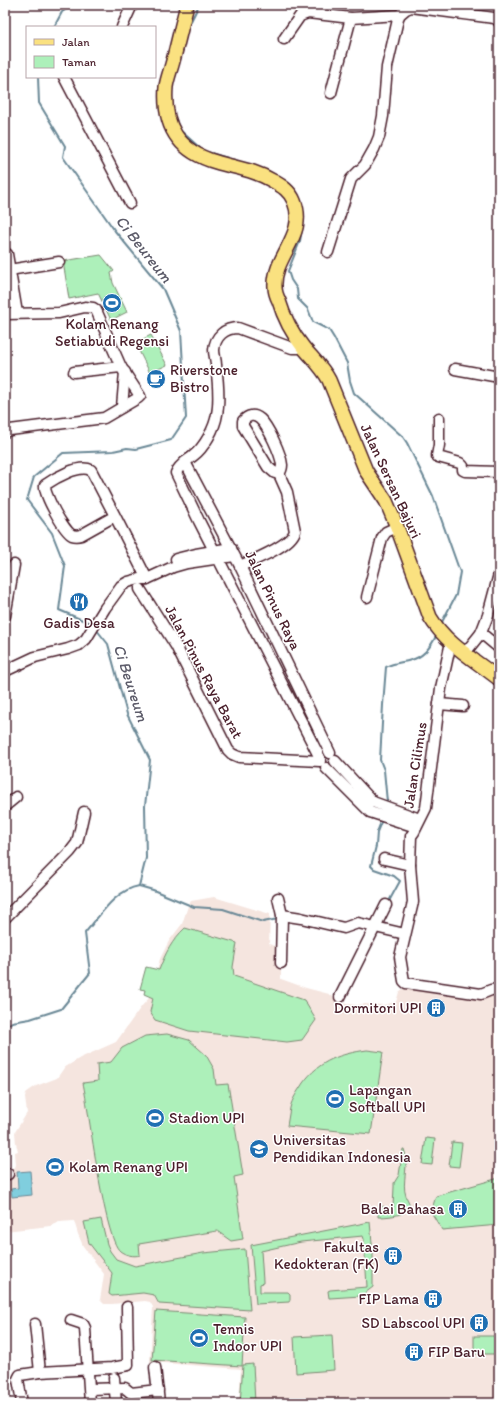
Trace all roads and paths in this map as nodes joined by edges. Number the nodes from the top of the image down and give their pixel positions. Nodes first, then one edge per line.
1 (132, 5) edge
2 (187, 5) edge
3 (434, 8) edge
4 (324, 9) edge
5 (399, 15) junction
6 (351, 18) junction
7 (499, 22) edge
8 (122, 26) edge
9 (284, 39) dead end
10 (65, 78) edge
11 (331, 93) dead end
12 (130, 203) dead end
13 (328, 252) dead end
14 (7, 254) dead end
15 (59, 262) dead end
16 (9, 270) junction
17 (17, 313) junction
18 (5, 314) edge
19 (303, 346) junction
20 (123, 369) junction
21 (455, 369) dead end
22 (74, 372) dead end
23 (499, 377) edge
24 (122, 407) junction
25 (439, 418) dead end
26 (5, 432) edge
27 (181, 466) junction
28 (499, 472) edge
29 (279, 474) junction
30 (115, 516) junction
31 (397, 527) junction
32 (232, 552) junction
33 (217, 555) junction
34 (14, 565) dead end
35 (241, 570) junction
36 (143, 577) junction
37 (230, 581) junction
38 (498, 581) edge
39 (140, 589) dead end
40 (367, 597) dead end
41 (5, 615) edge
42 (481, 634) junction
43 (451, 642) junction
44 (499, 648) edge
45 (281, 652) junction
46 (465, 653) junction
47 (269, 658) junction
48 (5, 671) edge
49 (499, 679) edge
50 (296, 684) junction
51 (285, 690) junction
52 (439, 704) junction
53 (463, 706) dead end
54 (333, 757) junction
55 (322, 762) junction
56 (16, 797) dead end
57 (5, 806) edge
58 (84, 812) dead end
59 (384, 859) dead end
60 (410, 865) junction
61 (278, 898) dead end
62 (386, 905) dead end
63 (6, 913) edge
64 (282, 915) junction
65 (374, 927) junction
66 (405, 934) junction
67 (281, 963) dead end
68 (499, 989) edge
69 (340, 997) dead end
70 (127, 1307) dead end
71 (71, 1320) dead end
72 (35, 1324) dead end
73 (155, 1367) dead end
74 (88, 1369) junction
75 (40, 1372) junction
76 (115, 1383) junction
77 (90, 1388) junction
78 (158, 1390) junction
79 (22, 1403) edge
80 (90, 1403) edge
81 (116, 1403) edge
82 (159, 1403) edge

1 - 8 street
2 - 19 main road, Jalan Sersan Bajuri
3 - 5 street
3 - 7 street
4 - 6 street
4 - 9 street
5 - 6 street
5 - 13 street
6 - 11 street
10 - 12 street
14 - 16 street
15 - 16 street
16 - 17 street
17 - 18 street
17 - 20 street
19 - 27 street
19 - 31 main road, Jalan Sersan Bajuri
20 - 22 street
20 - 24 street
20 - 24 street
21 - 23 street
24 - 26 street
25 - 28 street
27 - 32 street, Jalan Pinus Raya
27 - 33 street, Jalan Pinus Raya
29 - 29 street
29 - 35 street
30 - 30 street
30 - 36 street
31 - 40 street
31 - 43 main road, Jalan Sersan Bajuri
32 - 33 street
32 - 35 street, Jalan Pinus Raya
33 - 36 street
33 - 37 street, Jalan Pinus Raya
34 - 41 street
35 - 37 street
35 - 45 street, Jalan Pinus Raya
36 - 48 street
37 - 47 street, Jalan Pinus Raya
38 - 42 street
39 - 55 street, Jalan Pinus Raya Barat
42 - 44 street
42 - 46 street
43 - 46 main road, Jalan Sersan Bajuri
43 - 52 street, Jalan Cilimus
45 - 47 street
45 - 50 street, Jalan Pinus Raya
46 - 49 main road, Jalan Sersan Bajuri
47 - 51 street, Jalan Pinus Raya
50 - 51 street
50 - 54 street, Jalan Pinus Raya
51 - 55 street, Jalan Pinus Raya
52 - 53 street
52 - 60 street, Jalan Cilimus
54 - 55 street
54 - 55 street
54 - 55 street, Jalan Pinus Raya
56 - 57 street
58 - 63 street
59 - 60 street
60 - 66 street, Jalan Cilimus
61 - 64 street
62 - 65 street
64 - 65 street
64 - 67 street
65 - 66 street
65 - 69 street
66 - 68 street, Jalan Cilimus
70 - 74 street
71 - 74 street
72 - 75 street
73 - 78 street
74 - 75 street
74 - 77 street
75 - 79 street
76 - 77 street
76 - 78 street
76 - 81 street
77 - 80 street
78 - 82 street

